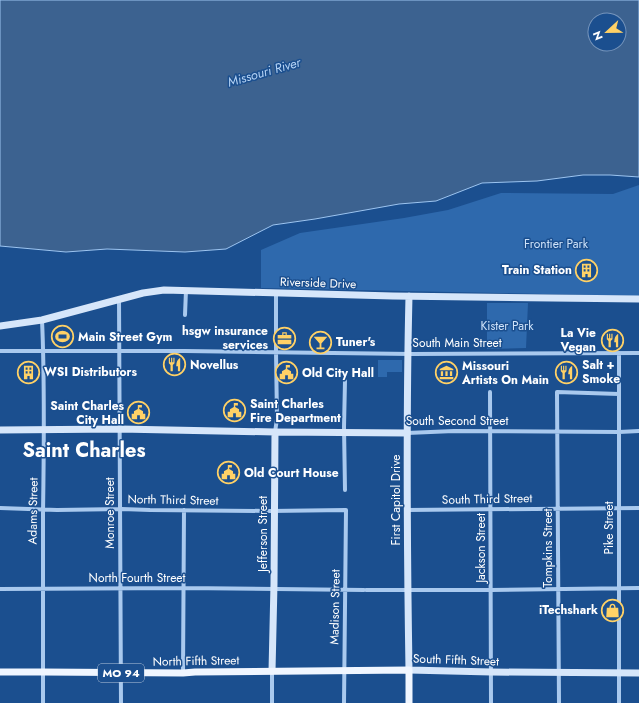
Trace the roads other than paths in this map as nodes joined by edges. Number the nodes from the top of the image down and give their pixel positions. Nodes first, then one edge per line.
1 (186, 290) junction
2 (276, 293) junction
3 (409, 296) junction
4 (119, 299) junction
5 (639, 299) edge
6 (185, 315) dead end
7 (42, 320) junction
8 (0, 326) edge
9 (0, 351) edge
10 (43, 351) junction
11 (120, 351) junction
12 (276, 352) junction
13 (619, 353) junction
14 (639, 353) edge
15 (408, 354) junction
16 (345, 381) dead end
17 (490, 392) dead end
18 (619, 394) junction
19 (44, 429) junction
20 (120, 429) junction
21 (0, 430) edge
22 (639, 430) edge
23 (558, 431) junction
24 (275, 432) junction
25 (344, 432) junction
26 (490, 432) junction
27 (619, 432) junction
28 (407, 433) junction
29 (345, 490) dead end
30 (0, 508) edge
31 (558, 508) junction
32 (619, 508) junction
33 (639, 508) edge
34 (43, 509) junction
35 (120, 509) junction
36 (491, 509) junction
37 (184, 510) junction
38 (407, 510) junction
39 (275, 511) junction
40 (120, 588) junction
41 (184, 588) junction
42 (619, 588) junction
43 (639, 588) edge
44 (0, 589) edge
45 (43, 589) junction
46 (274, 589) junction
47 (558, 589) junction
48 (345, 590) junction
49 (408, 590) junction
50 (491, 590) junction
51 (344, 670) junction
52 (409, 670) junction
53 (0, 672) edge
54 (43, 672) junction
55 (272, 672) junction
56 (491, 672) junction
57 (120, 673) junction
58 (183, 673) junction
59 (559, 673) junction
60 (619, 673) junction
61 (639, 673) edge
62 (43, 703) edge
63 (121, 703) edge
64 (272, 703) edge
65 (344, 703) edge
66 (409, 703) edge
67 (491, 703) edge
68 (559, 703) edge
69 (619, 703) edge

1 - 2 street, Riverside Drive
1 - 4 street, Riverside Drive
1 - 6 street
2 - 3 street, Riverside Drive
2 - 12 street, Jefferson Street
3 - 5 street, Riverside Drive
3 - 15 street, First Capitol Drive
4 - 7 street, Riverside Drive
4 - 11 street, Monroe Street
7 - 8 street, Riverside Drive
7 - 10 street, Adams Street
9 - 10 street, South Main Street
10 - 11 street, South Main Street
10 - 19 street, Adams Street
11 - 12 street, South Main Street
11 - 20 street, Monroe Street
12 - 15 street, South Main Street
12 - 24 street, Jefferson Street
13 - 14 street, South Main Street
13 - 15 street, South Main Street
13 - 18 street, Pike Street
15 - 28 street, First Capitol Drive
16 - 25 street
17 - 26 street, Jackson Street
18 - 23 street, Tompkins Street
18 - 27 street, Pike Street
19 - 20 street, South Second Street
19 - 21 street, South Second Street
19 - 34 street, Adams Street
20 - 24 street, South Second Street
20 - 35 street, Monroe Street
22 - 27 street, South Second Street
23 - 26 street, South Second Street
23 - 27 street, South Second Street
23 - 31 street, Tompkins Street
24 - 25 street, South Second Street
24 - 39 street, Jefferson Street
25 - 28 street, South Second Street
25 - 29 street
26 - 28 street, South Second Street
26 - 36 street, Jackson Street
27 - 32 street, Pike Street
28 - 38 street, First Capitol Drive
30 - 34 street, North Third Street
31 - 32 street, South Third Street
31 - 36 street, South Third Street
31 - 47 street, Tompkins Street
32 - 33 street, South Third Street
32 - 42 street, Pike Street
34 - 35 street, North Third Street
34 - 45 street, Adams Street
35 - 37 street, North Third Street
35 - 40 street, Monroe Street
36 - 38 street, South Third Street
36 - 50 street, Jackson Street
37 - 39 street, North Third Street
37 - 41 street
38 - 49 street, First Capitol Drive
39 - 46 street, Jefferson Street
39 - 48 street, Madison Street
40 - 41 street, North Fourth Street
40 - 45 street, North Fourth Street
40 - 57 street, Monroe Street
41 - 46 street, North Fourth Street
41 - 58 street
42 - 43 street, North Fourth Street
42 - 47 street, North Fourth Street
42 - 60 street, Pike Street
44 - 45 street, North Fourth Street
45 - 54 street, Adams Street
46 - 48 street, North Fourth Street
46 - 55 street, Jefferson Street
47 - 50 street, North Fourth Street
47 - 59 street, Tompkins Street
48 - 49 street, North Fourth Street
48 - 51 street, Madison Street
49 - 50 street, North Fourth Street
49 - 52 street, First Capitol Drive
50 - 56 street, Jackson Street
51 - 52 main road, South Fifth Street / MO 94
51 - 55 main road, South Fifth Street / MO 94
51 - 65 street, Madison Street
52 - 56 street, South Fifth Street
52 - 66 main road, First Capitol Drive
53 - 54 main road, North Fifth Street / MO 94
54 - 57 main road, North Fifth Street / MO 94
54 - 62 street, Adams Street
55 - 58 main road, North Fifth Street / MO 94
55 - 64 street, Jefferson Street
56 - 59 street, South Fifth Street
56 - 67 street, Jackson Street
57 - 58 main road, North Fifth Street / MO 94
57 - 63 street, Monroe Street
59 - 60 street, South Fifth Street
59 - 68 street, Tompkins Street
60 - 61 street, South Fifth Street
60 - 69 street, Pike Street

